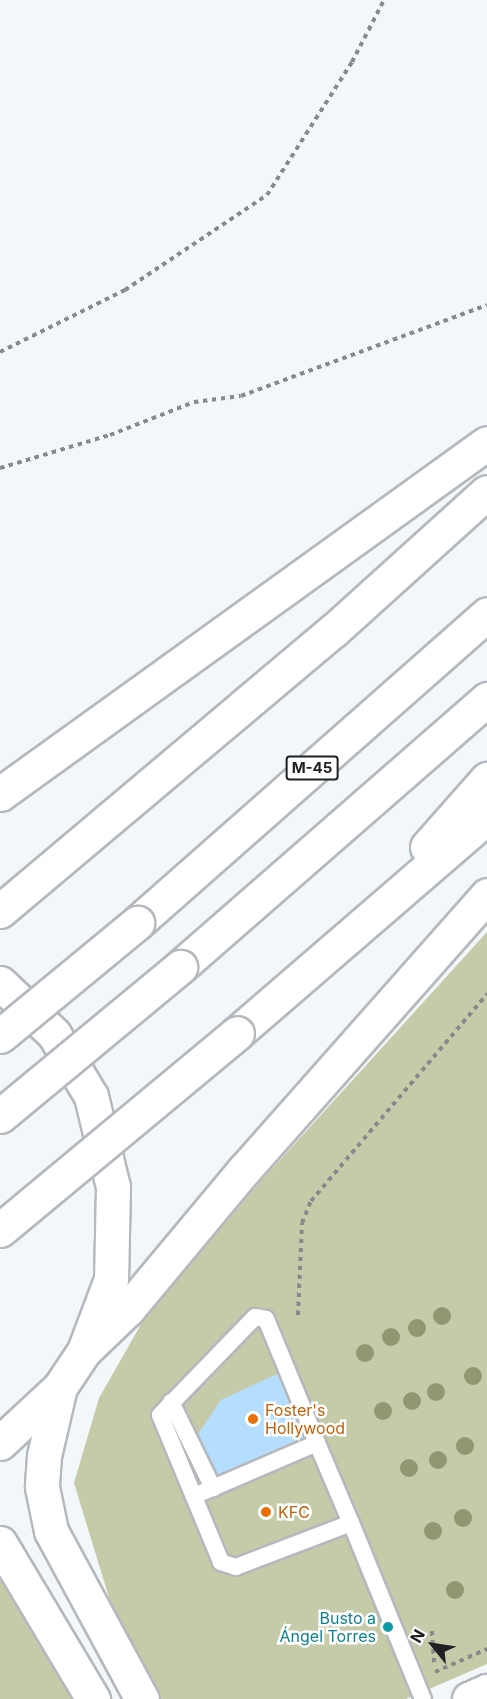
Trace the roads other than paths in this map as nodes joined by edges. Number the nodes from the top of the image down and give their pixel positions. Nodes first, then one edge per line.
1 (487, 443) edge
2 (487, 492) edge
3 (487, 614) edge
4 (487, 699) edge
5 (487, 778) edge
6 (0, 794) edge
7 (487, 818) edge
8 (487, 895) edge
9 (0, 911) edge
10 (343, 943) junction
11 (0, 983) edge
12 (0, 1036) edge
13 (0, 1116) edge
14 (0, 1230) edge
15 (84, 1351) junction
16 (60, 1387) junction
17 (171, 1402) junction
18 (0, 1443) edge
19 (317, 1443) junction
20 (213, 1488) junction
21 (194, 1496) junction
22 (351, 1523) junction
23 (5, 1555) edge
24 (487, 1692) edge
25 (93, 1699) edge
26 (142, 1699) edge
27 (423, 1699) edge
28 (469, 1699) edge

1 - 6 main road
2 - 9 main road
3 - 12 main road, M-45, bridge
4 - 13 main road, bridge
5 - 10 main road
7 - 10 main road
8 - 15 main road
10 - 14 main road, bridge
11 - 15 main road
15 - 16 main road
16 - 18 main road
16 - 26 main road
17 - 19 lane
17 - 20 lane
17 - 21 lane
19 - 20 lane
19 - 22 lane
20 - 21 lane
21 - 22 lane
22 - 27 lane
23 - 25 main road
24 - 28 street

